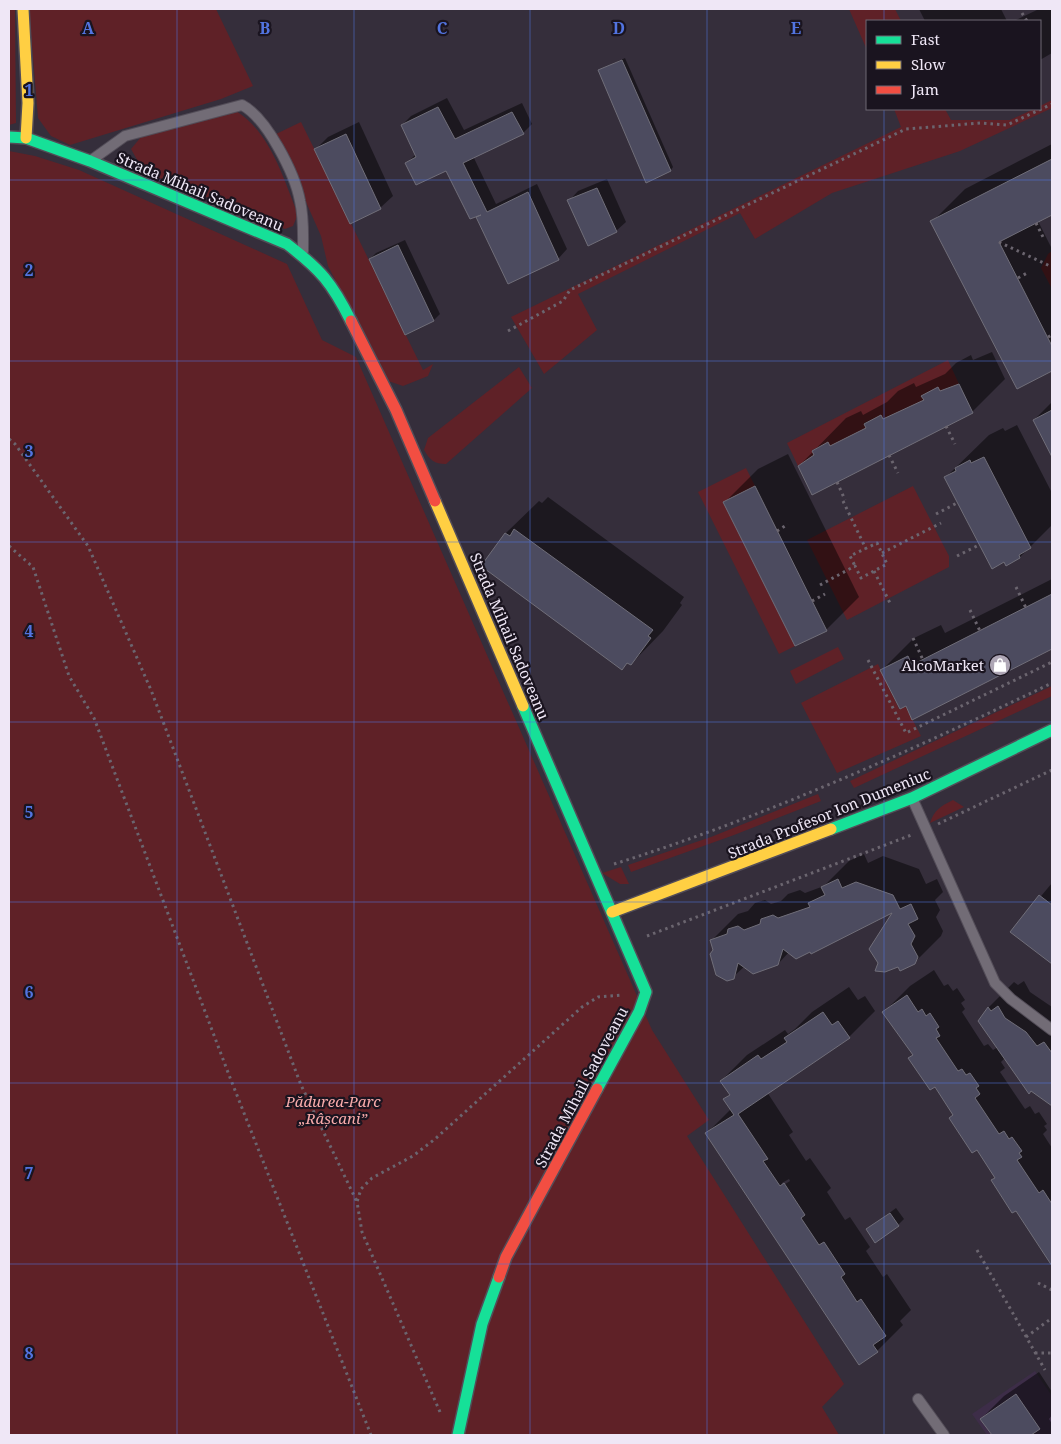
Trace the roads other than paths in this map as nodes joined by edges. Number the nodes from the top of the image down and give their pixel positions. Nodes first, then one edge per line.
1 (22, 9) edge
2 (9, 137) edge
3 (26, 138) junction
4 (90, 161) junction
5 (303, 256) junction
6 (1052, 730) edge
7 (912, 798) junction
8 (612, 912) junction
9 (1052, 1030) edge
10 (918, 1399) dead end
11 (458, 1435) edge
12 (944, 1435) edge

1 - 3 main road
2 - 3 main road, Strada Mihail Sadoveanu
3 - 4 main road, Strada Mihail Sadoveanu
4 - 5 main road, Strada Mihail Sadoveanu
4 - 5 lane
5 - 8 main road, Strada Mihail Sadoveanu
6 - 7 main road, Strada Profesor Ion Dumeniuc
7 - 8 main road, Strada Profesor Ion Dumeniuc
7 - 9 lane
8 - 11 main road, Strada Mihail Sadoveanu
10 - 12 lane

